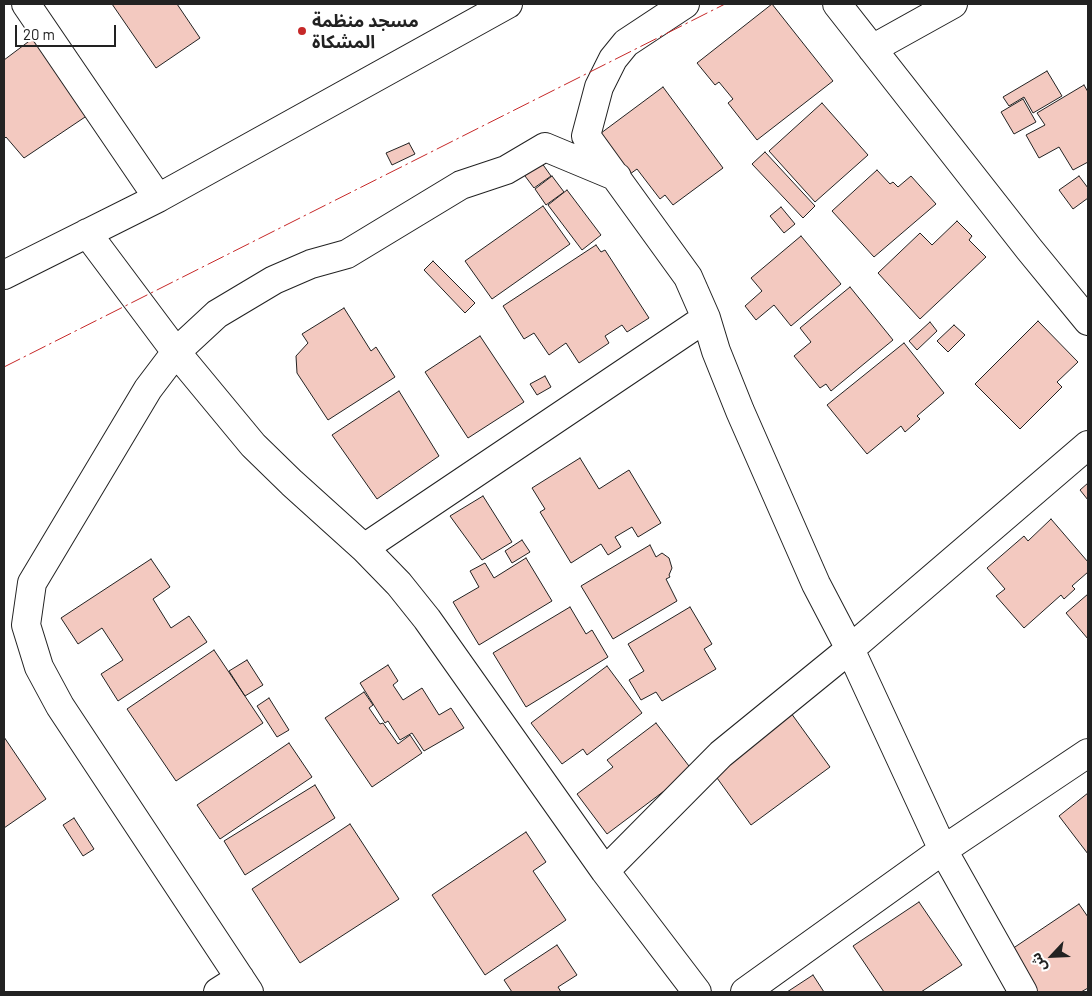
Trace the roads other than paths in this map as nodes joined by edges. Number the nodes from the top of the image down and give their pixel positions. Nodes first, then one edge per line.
1 (26, 4) edge
2 (508, 4) edge
3 (685, 4) edge
4 (837, 4) edge
5 (952, 4) edge
6 (872, 49) junction
7 (617, 177) junction
8 (158, 198) junction
9 (87, 233) junction
10 (4, 275) edge
11 (706, 318) junction
12 (1088, 321) edge
13 (176, 352) junction
14 (1088, 445) edge
15 (364, 548) junction
16 (850, 649) junction
17 (1088, 752) edge
18 (943, 850) junction
19 (605, 871) junction
20 (236, 988) edge
21 (697, 992) edge
22 (744, 992) edge
23 (1022, 992) edge

1 - 8 street
2 - 8 street
3 - 7 street
4 - 6 street
5 - 6 street
6 - 12 street
7 - 11 street
7 - 13 street
8 - 9 street
9 - 10 street
9 - 13 street
11 - 15 street
11 - 16 street
13 - 15 street
13 - 20 street
14 - 16 street
15 - 19 street
16 - 18 street
16 - 19 street
17 - 18 street
18 - 22 street
18 - 23 street
19 - 21 street

